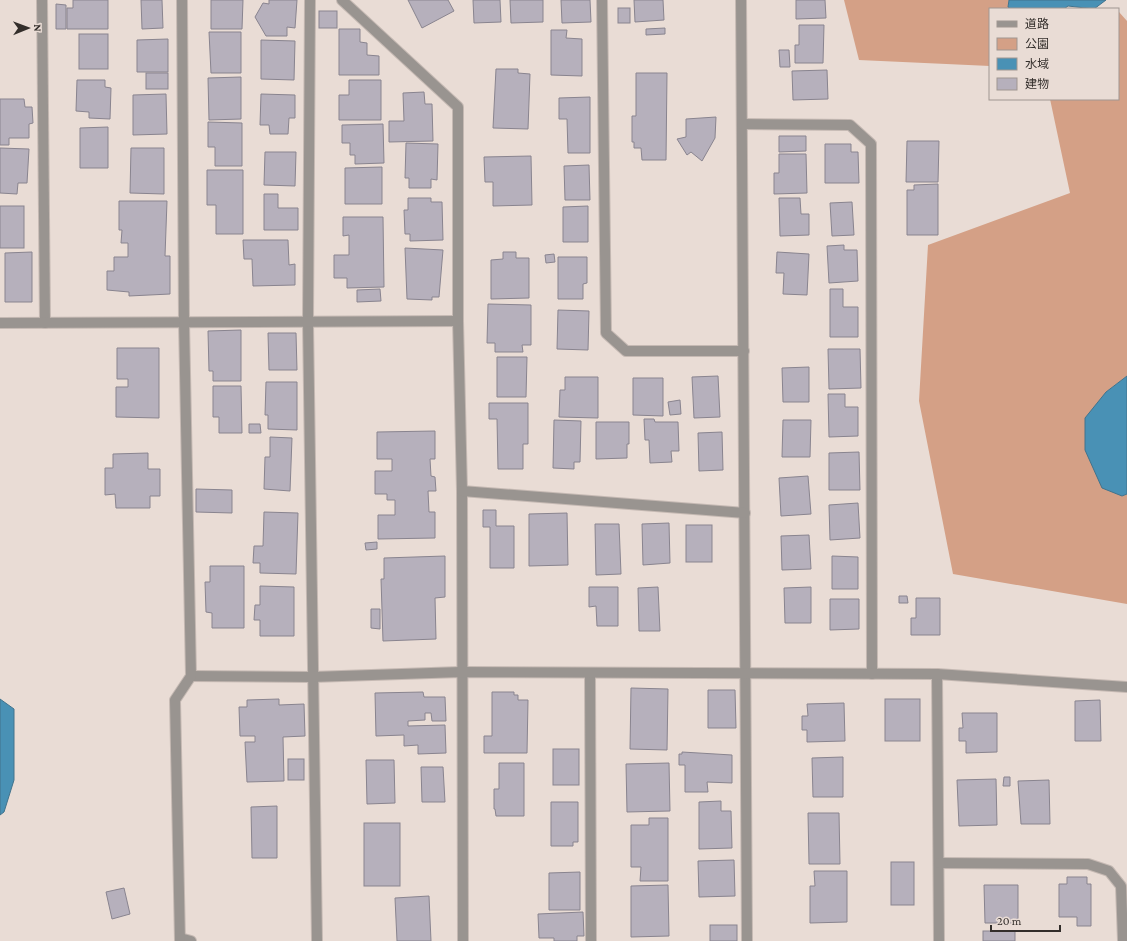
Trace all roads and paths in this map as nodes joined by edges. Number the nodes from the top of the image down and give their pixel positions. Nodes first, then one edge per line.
1 (42, 0) edge
2 (182, 0) edge
3 (310, 0) edge
4 (343, 0) edge
5 (602, 0) edge
6 (741, 0) edge
7 (742, 124) junction
8 (458, 321) junction
9 (184, 322) junction
10 (308, 322) junction
11 (45, 323) junction
12 (0, 324) edge
13 (744, 351) junction
14 (462, 491) junction
15 (745, 513) junction
16 (461, 672) junction
17 (590, 673) junction
18 (746, 674) junction
19 (872, 674) junction
20 (937, 674) junction
21 (191, 676) junction
22 (312, 677) junction
23 (1127, 687) edge
24 (939, 863) junction
25 (180, 940) edge
26 (191, 941) edge
27 (317, 941) edge
28 (463, 941) edge
29 (591, 941) edge
30 (747, 941) edge
31 (939, 941) edge
32 (1123, 941) edge

1 - 11 street
2 - 9 street
3 - 10 street
4 - 8 street
5 - 13 street
6 - 7 street
7 - 13 street
7 - 19 street
8 - 10 street
8 - 14 street
9 - 10 street
9 - 11 street
9 - 21 street
10 - 22 street
11 - 12 street
13 - 15 street
14 - 15 street
14 - 16 street
15 - 18 street
16 - 17 street
16 - 22 street
16 - 28 street
17 - 18 street
17 - 29 street
18 - 19 street
18 - 30 street
19 - 20 street
20 - 23 street
20 - 24 street
21 - 22 street
21 - 25 street
22 - 27 street
24 - 31 street
24 - 32 street
25 - 26 street

